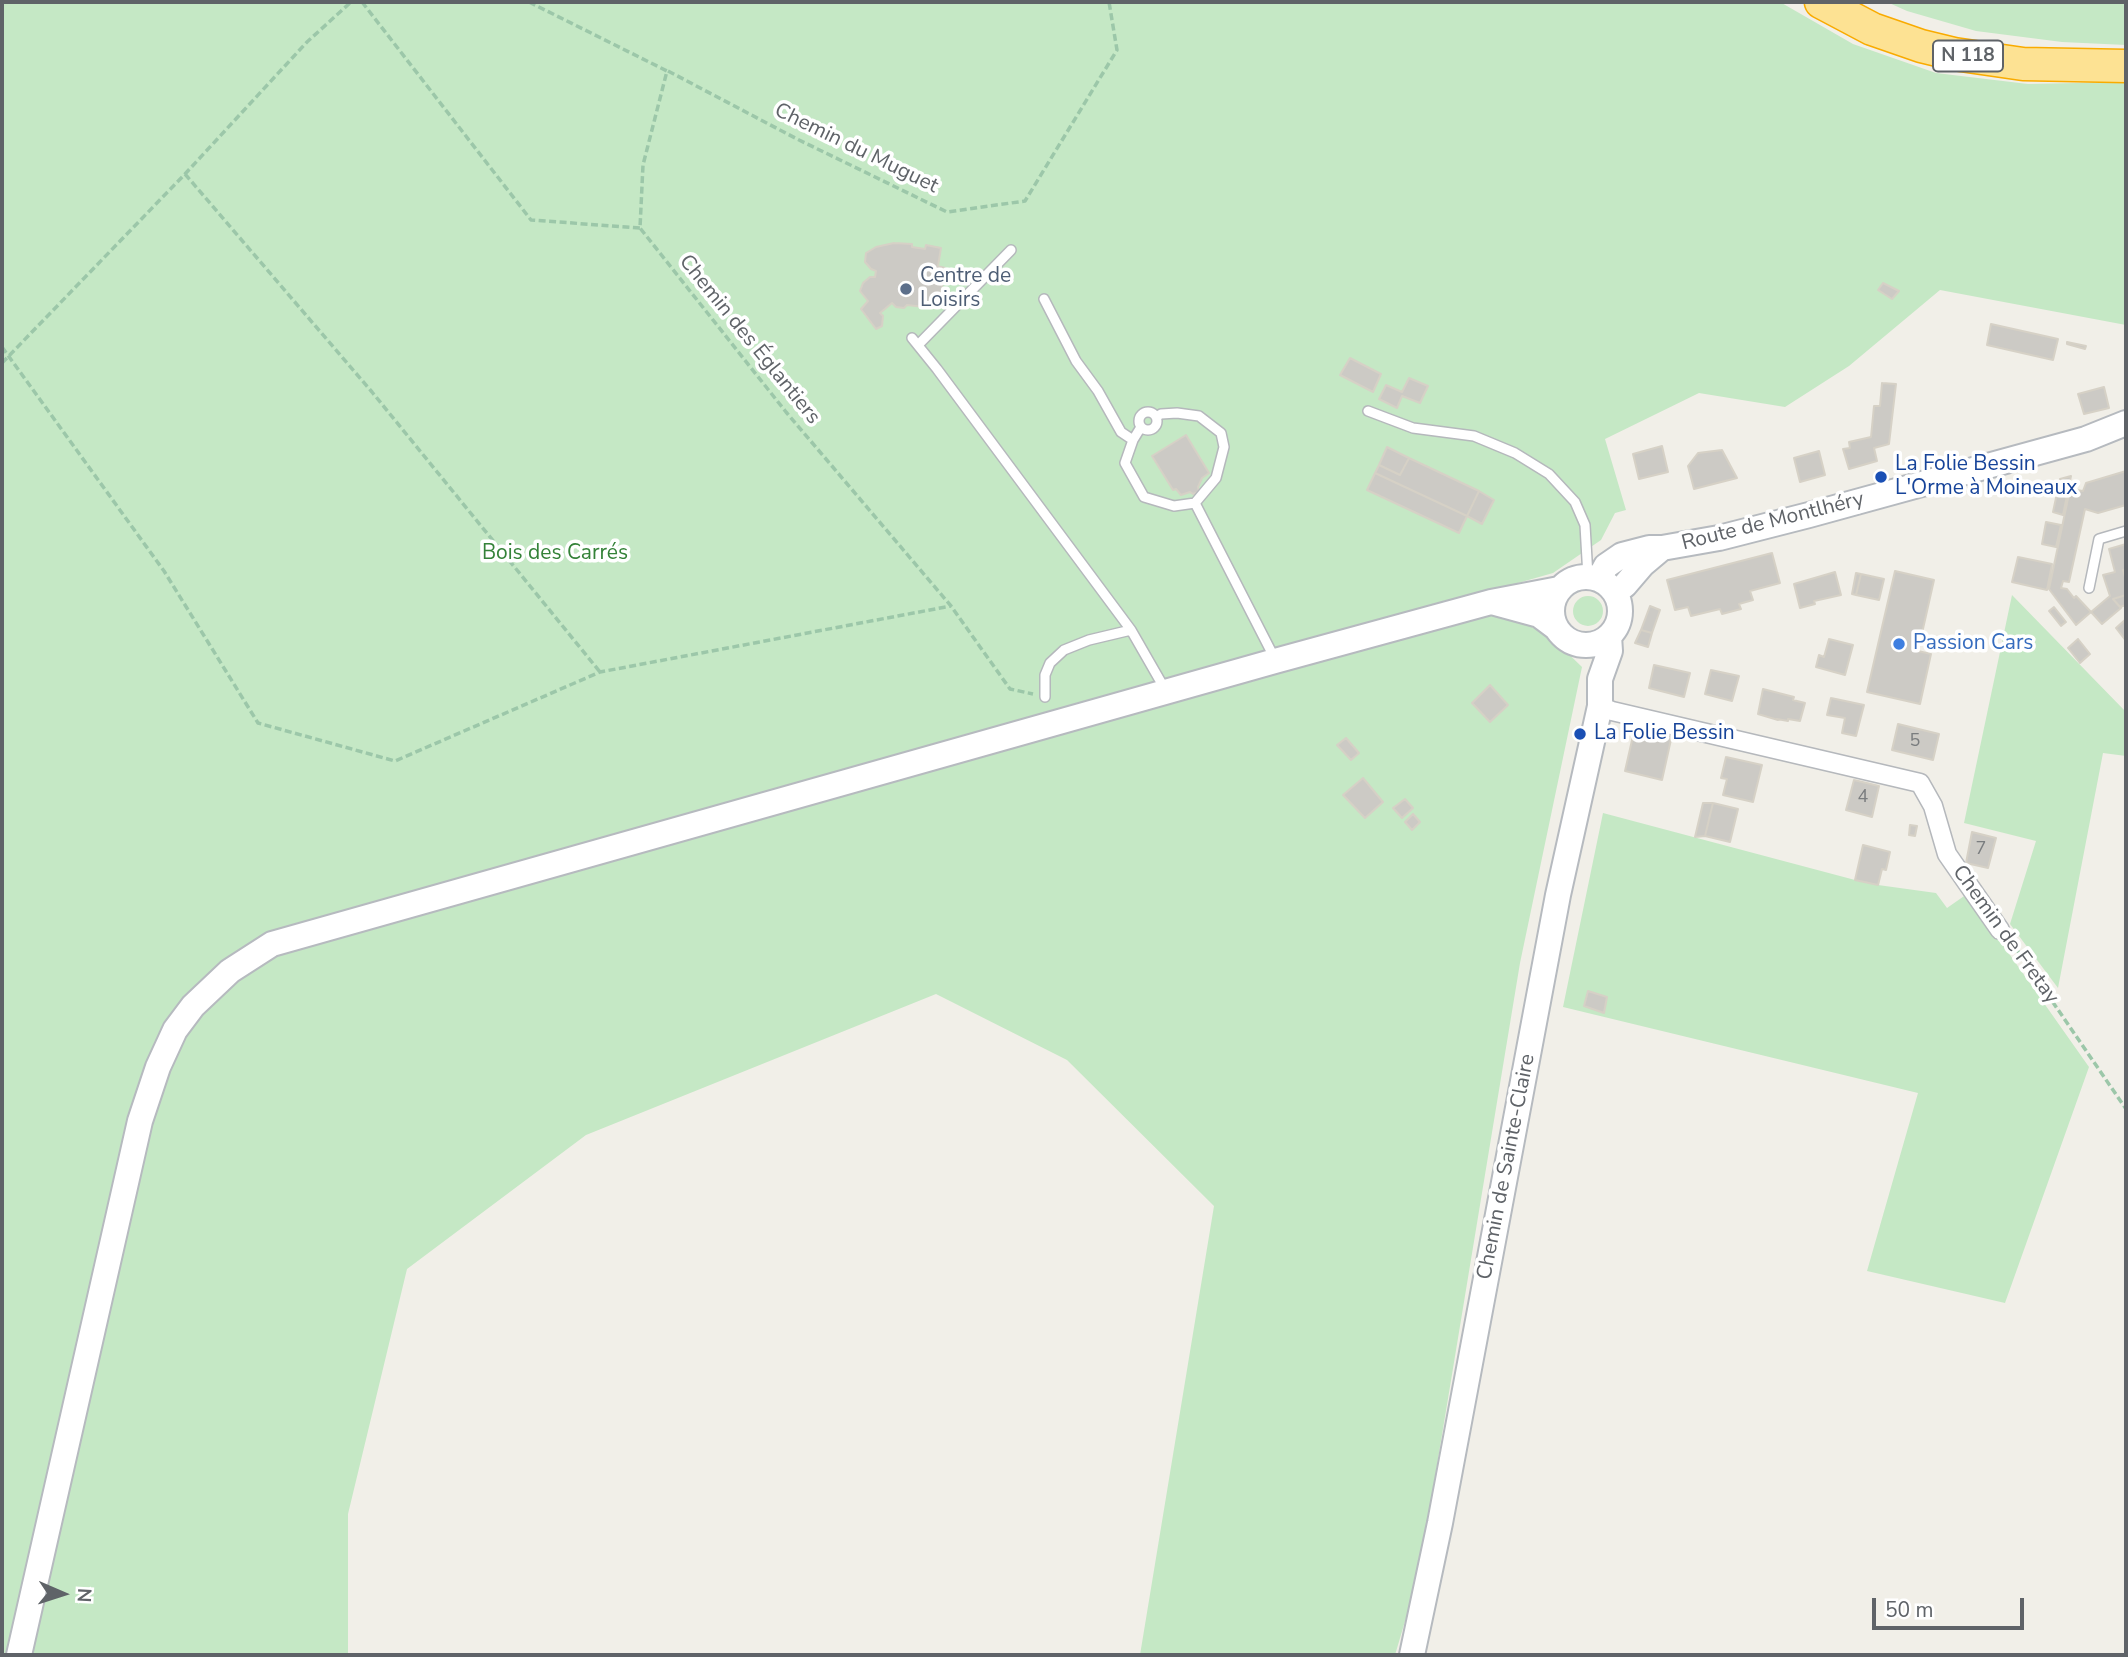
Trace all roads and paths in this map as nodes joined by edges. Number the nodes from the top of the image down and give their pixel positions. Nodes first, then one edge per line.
1 (351, 2) edge
2 (362, 2) edge
3 (529, 2) edge
4 (1109, 2) edge
5 (1821, 2) edge
6 (2126, 66) edge
7 (667, 71) junction
8 (185, 174) junction
9 (640, 228) junction
10 (1011, 250) dead end
11 (1044, 299) dead end
12 (2, 347) edge
13 (8, 356) junction
14 (2, 363) edge
15 (1368, 411) dead end
16 (2126, 424) edge
17 (2126, 432) edge
18 (2086, 439) junction
19 (1133, 440) junction
20 (1195, 503) junction
21 (2126, 531) edge
22 (1601, 583) junction
23 (2089, 588) dead end
24 (1559, 589) junction
25 (1490, 602) junction
26 (951, 606) junction
27 (1555, 627) junction
28 (1131, 630) junction
29 (1609, 636) junction
30 (1573, 643) junction
31 (1275, 661) junction
32 (600, 672) junction
33 (1600, 679) junction
34 (1167, 692) junction
35 (1045, 697) joint
36 (1600, 706) junction
37 (2000, 930) joint
38 (2126, 1109) edge
39 (19, 1655) edge
40 (1412, 1655) edge

1 - 8 path
2 - 9 path
3 - 7 path
4 - 7 path, Chemin du Muguet
5 - 6 highway, N 118
7 - 9 path
8 - 13 path
8 - 32 path
9 - 26 path, Chemin des Églantiers
10 - 28 lane
11 - 19 lane
12 - 13 path
13 - 14 path
13 - 32 path
15 - 22 lane
16 - 18 main road, Route de Montlhéry
17 - 18 main road, Route de Montlhéry
18 - 22 main road, Route de Montlhéry
19 - 20 lane
19 - 20 lane
20 - 31 lane
21 - 23 lane
22 - 24 main road
22 - 29 main road
24 - 25 main road
24 - 27 main road
25 - 27 main road
25 - 31 main road
26 - 32 path
26 - 35 path, Chemin des Églantiers
27 - 30 main road
28 - 34 lane
28 - 35 lane
29 - 30 main road
29 - 33 main road, Chemin de Sainte-Claire
30 - 33 main road
31 - 34 main road
33 - 36 main road, Chemin de Sainte-Claire
34 - 39 main road
36 - 37 street, Chemin de Fretay
36 - 40 main road, Chemin de Sainte-Claire
37 - 38 path, Chemin de Fretay

